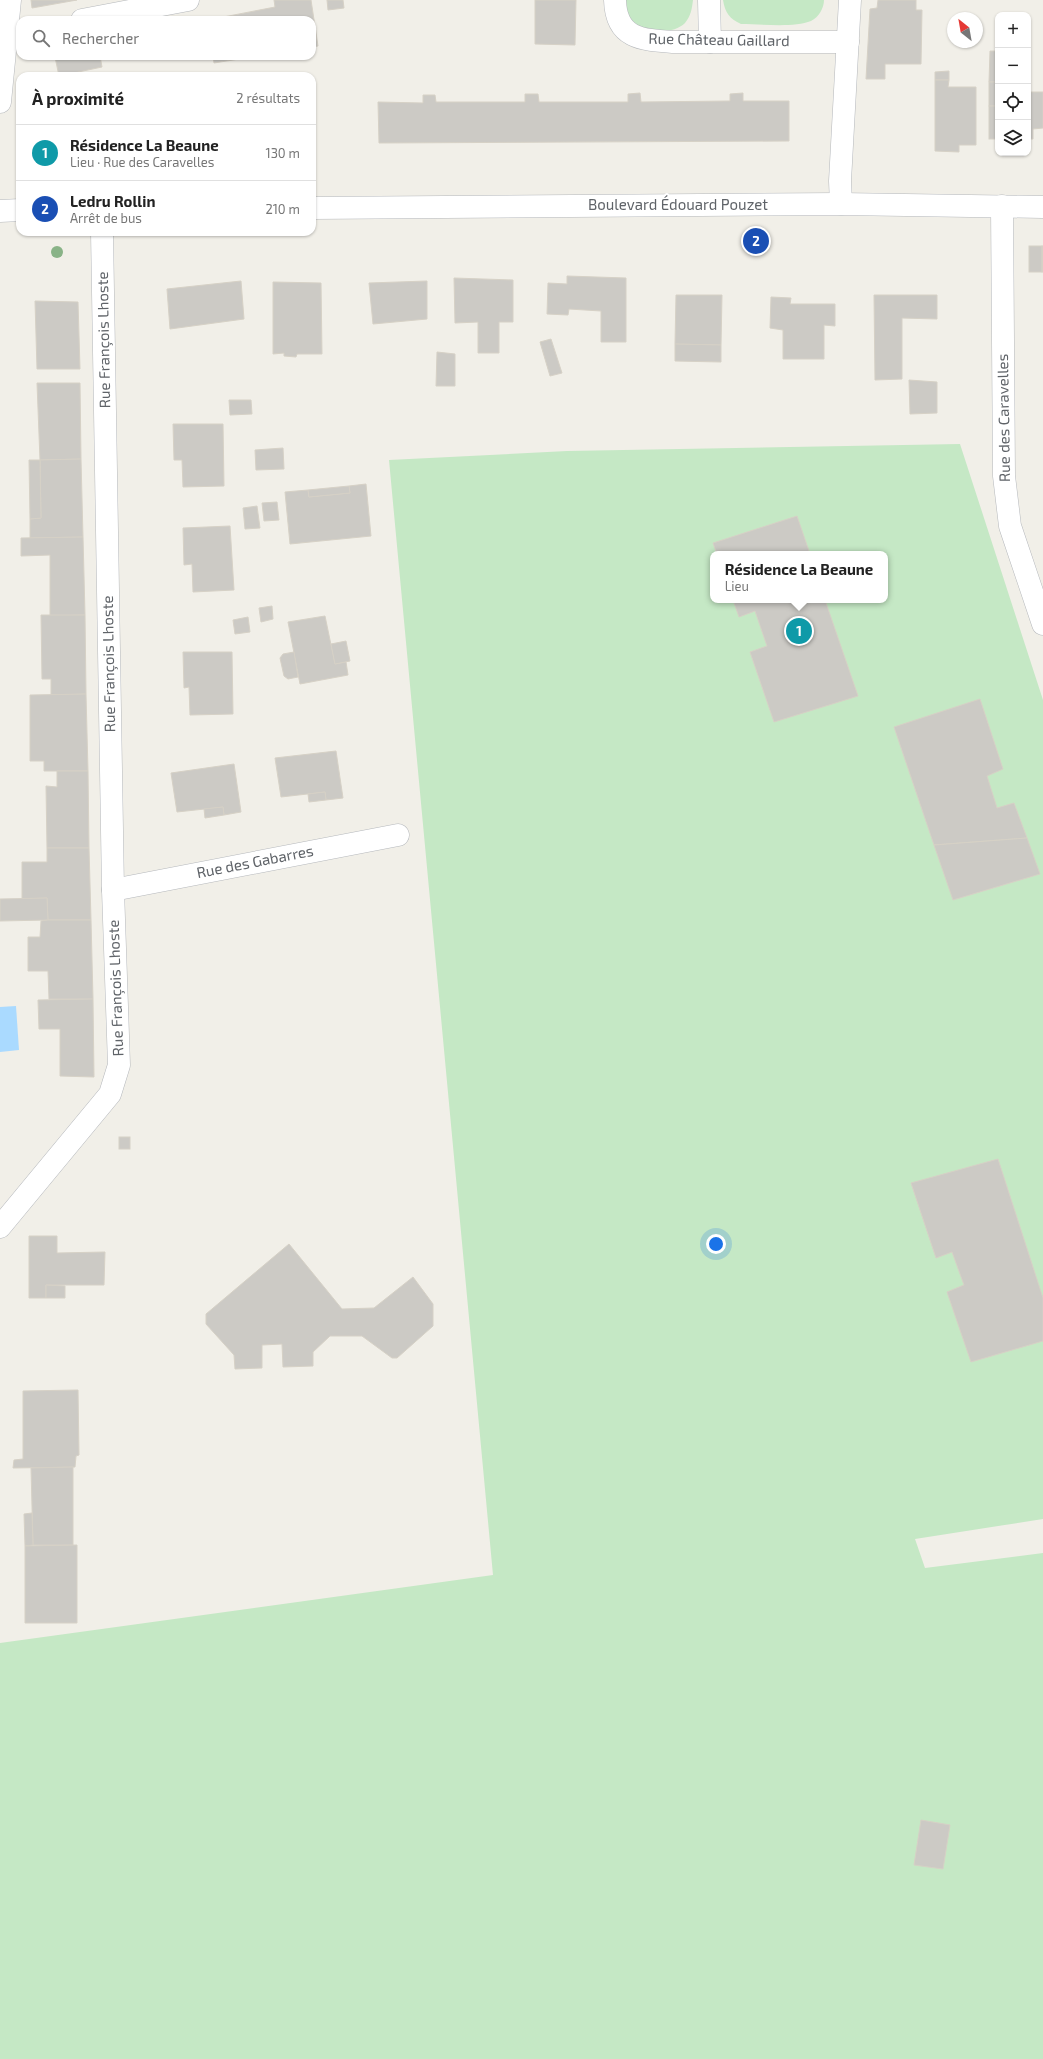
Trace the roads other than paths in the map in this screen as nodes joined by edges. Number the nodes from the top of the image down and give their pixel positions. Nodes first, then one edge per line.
1 (10, 0) edge
2 (188, 0) edge
3 (615, 0) edge
4 (709, 0) edge
5 (850, 0) edge
6 (103, 16) edge
7 (13, 33) edge
8 (710, 42) junction
9 (848, 42) junction
10 (0, 102) edge
11 (840, 204) junction
12 (1002, 206) junction
13 (1043, 207) edge
14 (316, 208) edge
15 (0, 210) edge
16 (16, 210) edge
17 (102, 236) edge
18 (1043, 624) edge
19 (398, 835) dead end
20 (113, 890) junction
21 (0, 1227) edge

1 - 7 street
2 - 6 street
3 - 8 street, Rue Château Gaillard
4 - 8 street
5 - 9 street
7 - 10 street
8 - 9 street, Rue Château Gaillard
9 - 11 street
11 - 12 street, Boulevard Édouard Pouzet
11 - 14 street, Boulevard Édouard Pouzet
12 - 13 street, Boulevard Édouard Pouzet
12 - 18 street, Rue des Caravelles
15 - 16 street
17 - 20 street, Rue François Lhoste
19 - 20 street, Rue des Gabarres
20 - 21 street, Rue François Lhoste

